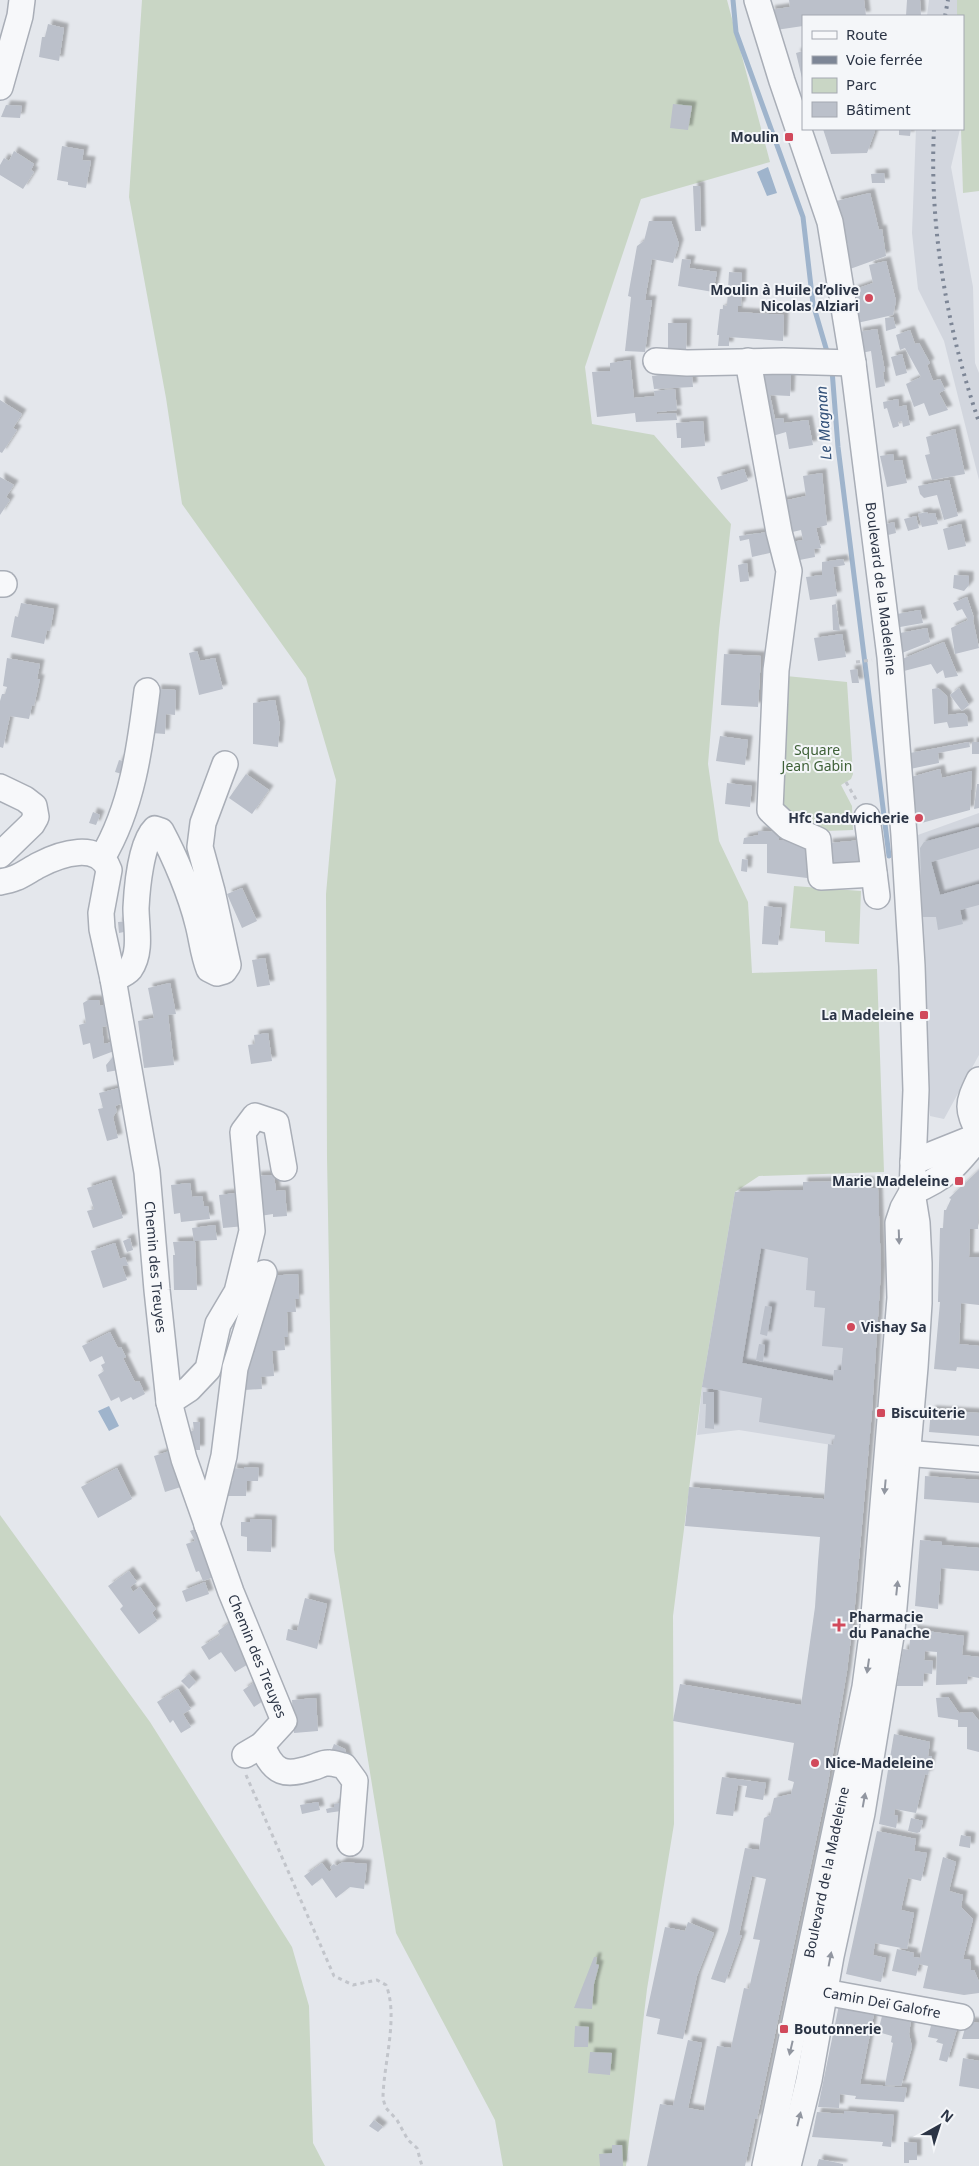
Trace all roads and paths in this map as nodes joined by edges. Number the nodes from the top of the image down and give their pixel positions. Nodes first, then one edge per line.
1 (757, 0) edge
2 (14, 8) edge
3 (5, 47) edge
4 (0, 87) edge
5 (656, 361) dead end
6 (748, 361) junction
7 (837, 363) junction
8 (875, 659) dead end
9 (856, 662) dead end
10 (147, 691) dead end
11 (225, 764) dead end
12 (0, 787) edge
13 (866, 817) dead end
14 (0, 855) edge
15 (102, 858) junction
16 (0, 882) edge
17 (113, 979) junction
18 (979, 1080) edge
19 (979, 1135) edge
20 (913, 1162) junction
21 (284, 1168) dead end
22 (912, 1192) junction
23 (264, 1273) dead end
24 (169, 1402) junction
25 (898, 1452) junction
26 (979, 1459) edge
27 (207, 1525) junction
28 (254, 1750) junction
29 (350, 1843) dead end
30 (813, 1991) junction
31 (961, 2017) dead end
32 (422, 2166) edge
33 (765, 2166) edge
34 (788, 2166) edge

1 - 7 street, Boulevard de la Madeleine
2 - 3 street
3 - 4 street
5 - 6 street
6 - 7 street
6 - 13 street
7 - 20 street, Boulevard de la Madeleine
8 - 9 path
10 - 15 street
11 - 17 street
12 - 14 street
15 - 16 street
15 - 17 street, Chemin des Treuyes
17 - 24 street, Chemin des Treuyes
18 - 19 street
19 - 20 street
19 - 22 street
20 - 22 street, Boulevard de la Madeleine
21 - 24 street
22 - 25 street, Boulevard de la Madeleine
23 - 27 street
24 - 27 street, Chemin des Treuyes
25 - 26 street
25 - 30 street, Boulevard de la Madeleine
27 - 28 street, Chemin des Treuyes
28 - 29 street
28 - 32 path
30 - 31 street, Camin Deï Galofre
30 -> 33 street, Boulevard de la Madeleine
34 -> 30 street, Boulevard de la Madeleine

